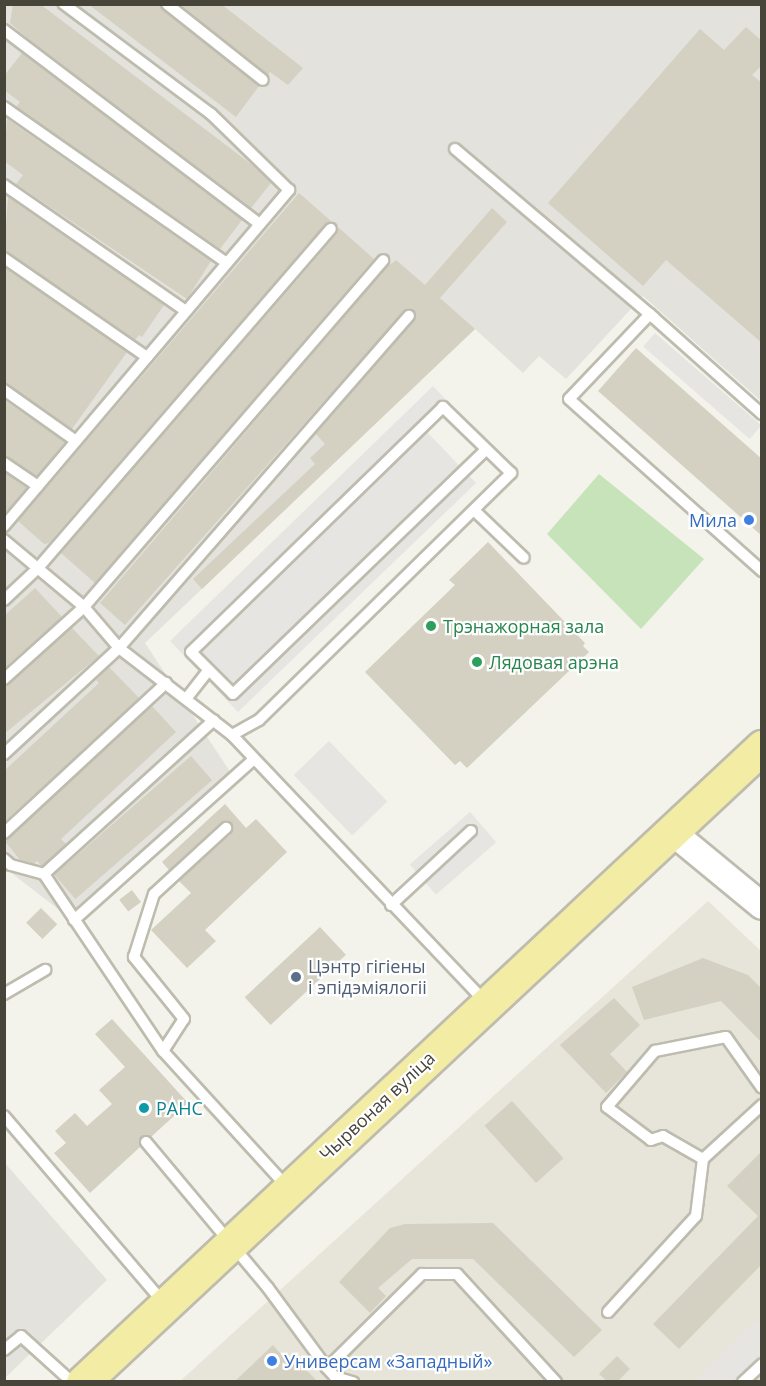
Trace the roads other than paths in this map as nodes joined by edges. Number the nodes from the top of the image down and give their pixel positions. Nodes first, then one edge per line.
1 (64, 4) edge
2 (167, 4) edge
3 (4, 30) edge
4 (263, 80) dead end
5 (4, 107) edge
6 (454, 150) dead end
7 (4, 185) edge
8 (260, 224) junction
9 (331, 229) dead end
10 (4, 258) edge
11 (383, 260) dead end
12 (227, 263) junction
13 (186, 311) junction
14 (650, 314) junction
15 (409, 316) dead end
16 (147, 357) junction
17 (4, 390) edge
18 (762, 414) edge
19 (76, 441) junction
20 (486, 450) junction
21 (4, 463) edge
22 (38, 486) junction
23 (476, 512) junction
24 (4, 526) edge
25 (4, 540) edge
26 (524, 558) dead end
27 (38, 568) junction
28 (762, 571) edge
29 (4, 600) edge
30 (84, 607) junction
31 (119, 648) junction
32 (208, 671) junction
33 (4, 679) edge
34 (166, 683) junction
35 (186, 699) junction
36 (213, 720) junction
37 (232, 735) junction
38 (762, 747) edge
39 (4, 754) edge
40 (254, 759) junction
41 (226, 828) dead end
42 (471, 831) dead end
43 (671, 831) junction
44 (4, 833) edge
45 (7, 865) edge
46 (44, 874) junction
47 (391, 905) junction
48 (762, 906) edge
49 (74, 920) junction
50 (45, 970) dead end
51 (4, 994) edge
52 (486, 1004) junction
53 (163, 1051) junction
54 (762, 1088) edge
55 (762, 1105) edge
56 (4, 1116) edge
57 (146, 1142) dead end
58 (703, 1159) junction
59 (289, 1190) junction
60 (229, 1245) junction
61 (166, 1305) junction
62 (608, 1312) dead end
63 (4, 1350) edge
64 (762, 1364) edge
65 (327, 1368) junction
66 (72, 1382) edge
67 (83, 1382) edge
68 (353, 1382) edge
69 (556, 1382) edge
70 (743, 1382) edge

1 - 8 lane
2 - 4 lane
3 - 8 lane
5 - 12 lane
6 - 14 lane
7 - 13 lane
8 - 12 lane
9 - 27 lane
10 - 16 lane
11 - 30 lane
12 - 13 lane
13 - 16 lane
14 - 18 lane
14 - 28 lane
15 - 31 lane
16 - 19 lane
17 - 19 lane
19 - 22 lane
20 - 23 lane
20 - 32 lane
20 - 32 lane
21 - 22 lane
22 - 24 lane
23 - 26 lane
23 - 37 lane
25 - 27 lane
27 - 29 lane
27 - 30 lane
30 - 31 lane
30 - 33 lane
31 - 34 lane
31 - 39 lane
32 - 35 lane
34 - 35 lane
34 - 44 lane
35 - 36 lane
36 - 37 lane
36 - 46 lane
37 - 40 lane
38 - 43 main road, Чырвоная вуліца
40 - 47 lane
40 - 49 lane
41 - 53 lane
42 - 47 lane
43 - 48 street
43 - 52 main road, Чырвоная вуліца
45 - 46 lane
46 - 49 lane
47 - 52 lane
49 - 53 lane
50 - 51 lane
52 - 59 main road, Чырвоная вуліца
53 - 59 lane
54 - 58 lane
55 - 58 lane
56 - 61 lane
57 - 60 lane
58 - 62 lane
59 - 60 main road, Чырвоная вуліца
60 - 61 main road, Чырвоная вуліца
60 - 65 lane
61 - 67 main road, Чырвоная вуліца
63 - 66 lane
64 - 70 lane
65 - 68 lane
65 - 69 lane

